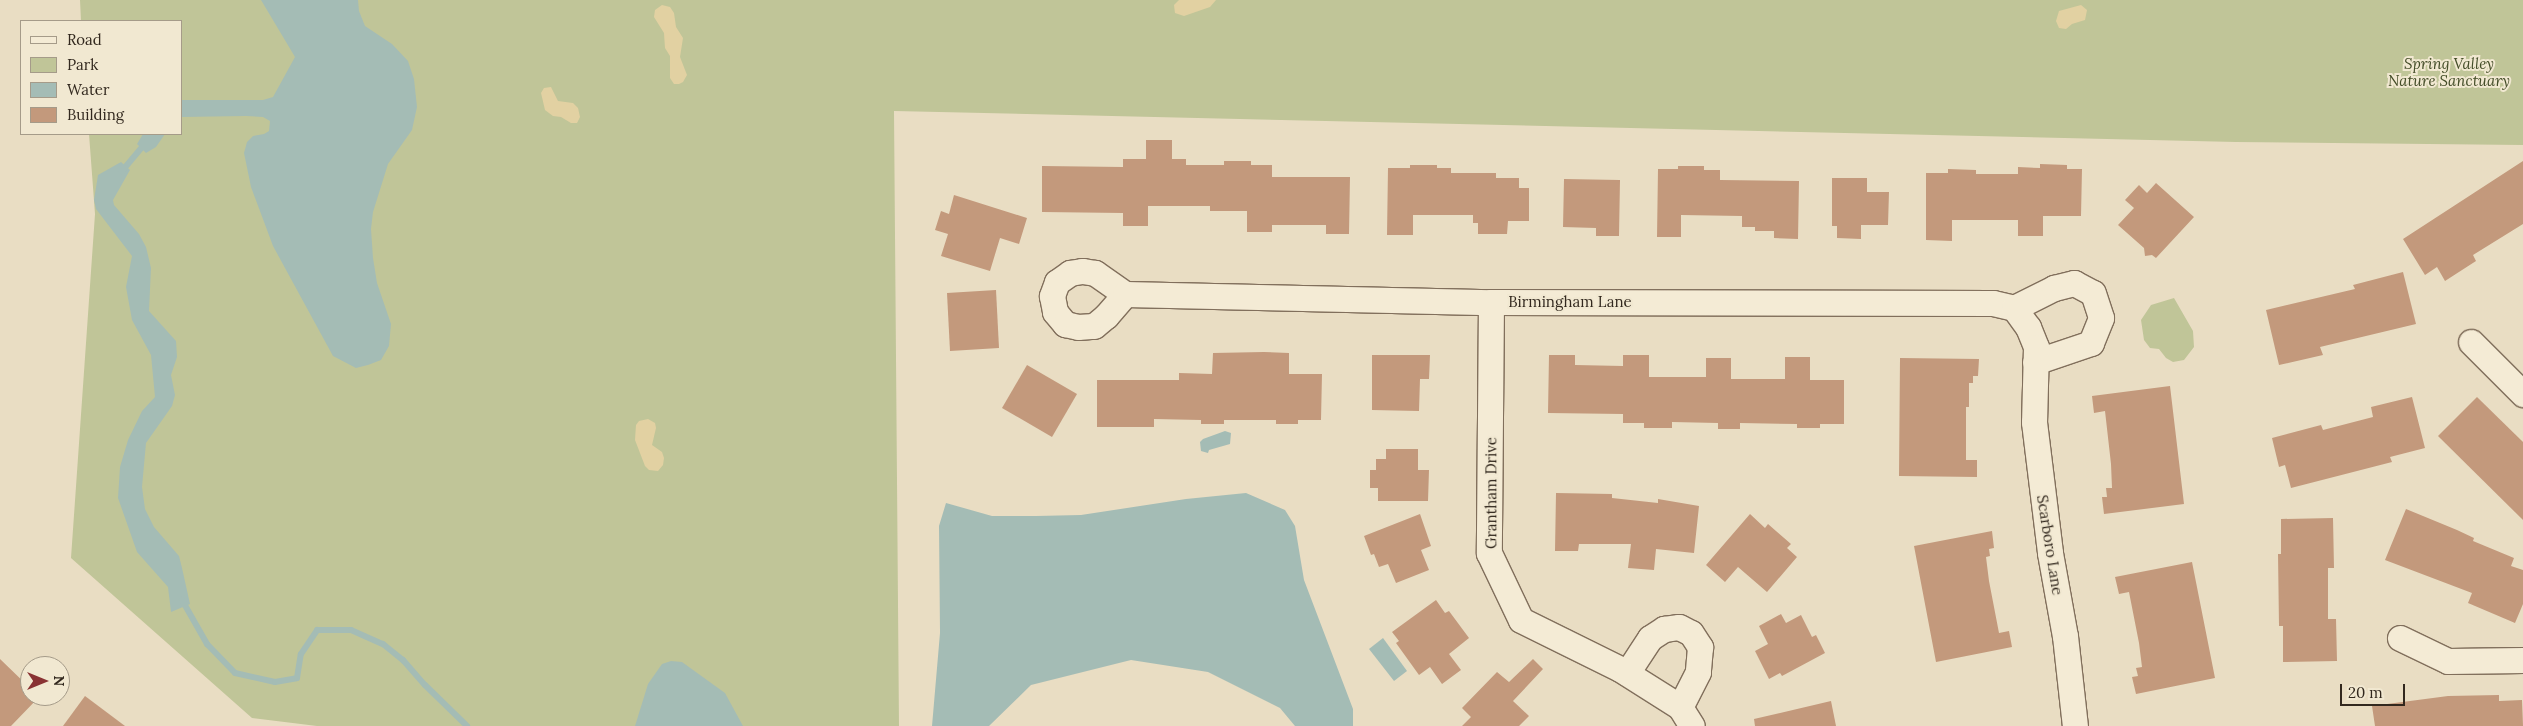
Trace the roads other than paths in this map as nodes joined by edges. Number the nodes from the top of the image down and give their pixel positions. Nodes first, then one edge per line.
1 (1125, 294) dead end
2 (1491, 302) junction
3 (2014, 308) junction
4 (2471, 342) dead end
5 (2036, 362) junction
6 (2523, 394) edge
7 (2400, 638) dead end
8 (2523, 660) edge
9 (1627, 673) junction
10 (1686, 716) edge
11 (2076, 726) edge

1 - 2 street, Birmingham Lane
2 - 3 street, Birmingham Lane
2 - 9 street, Grantham Drive
3 - 5 street
3 - 5 street
4 - 6 street
5 - 11 street, Scarboro Lane
7 - 8 street
9 - 10 street, Grantham Drive
9 - 10 street, Grantham Drive

